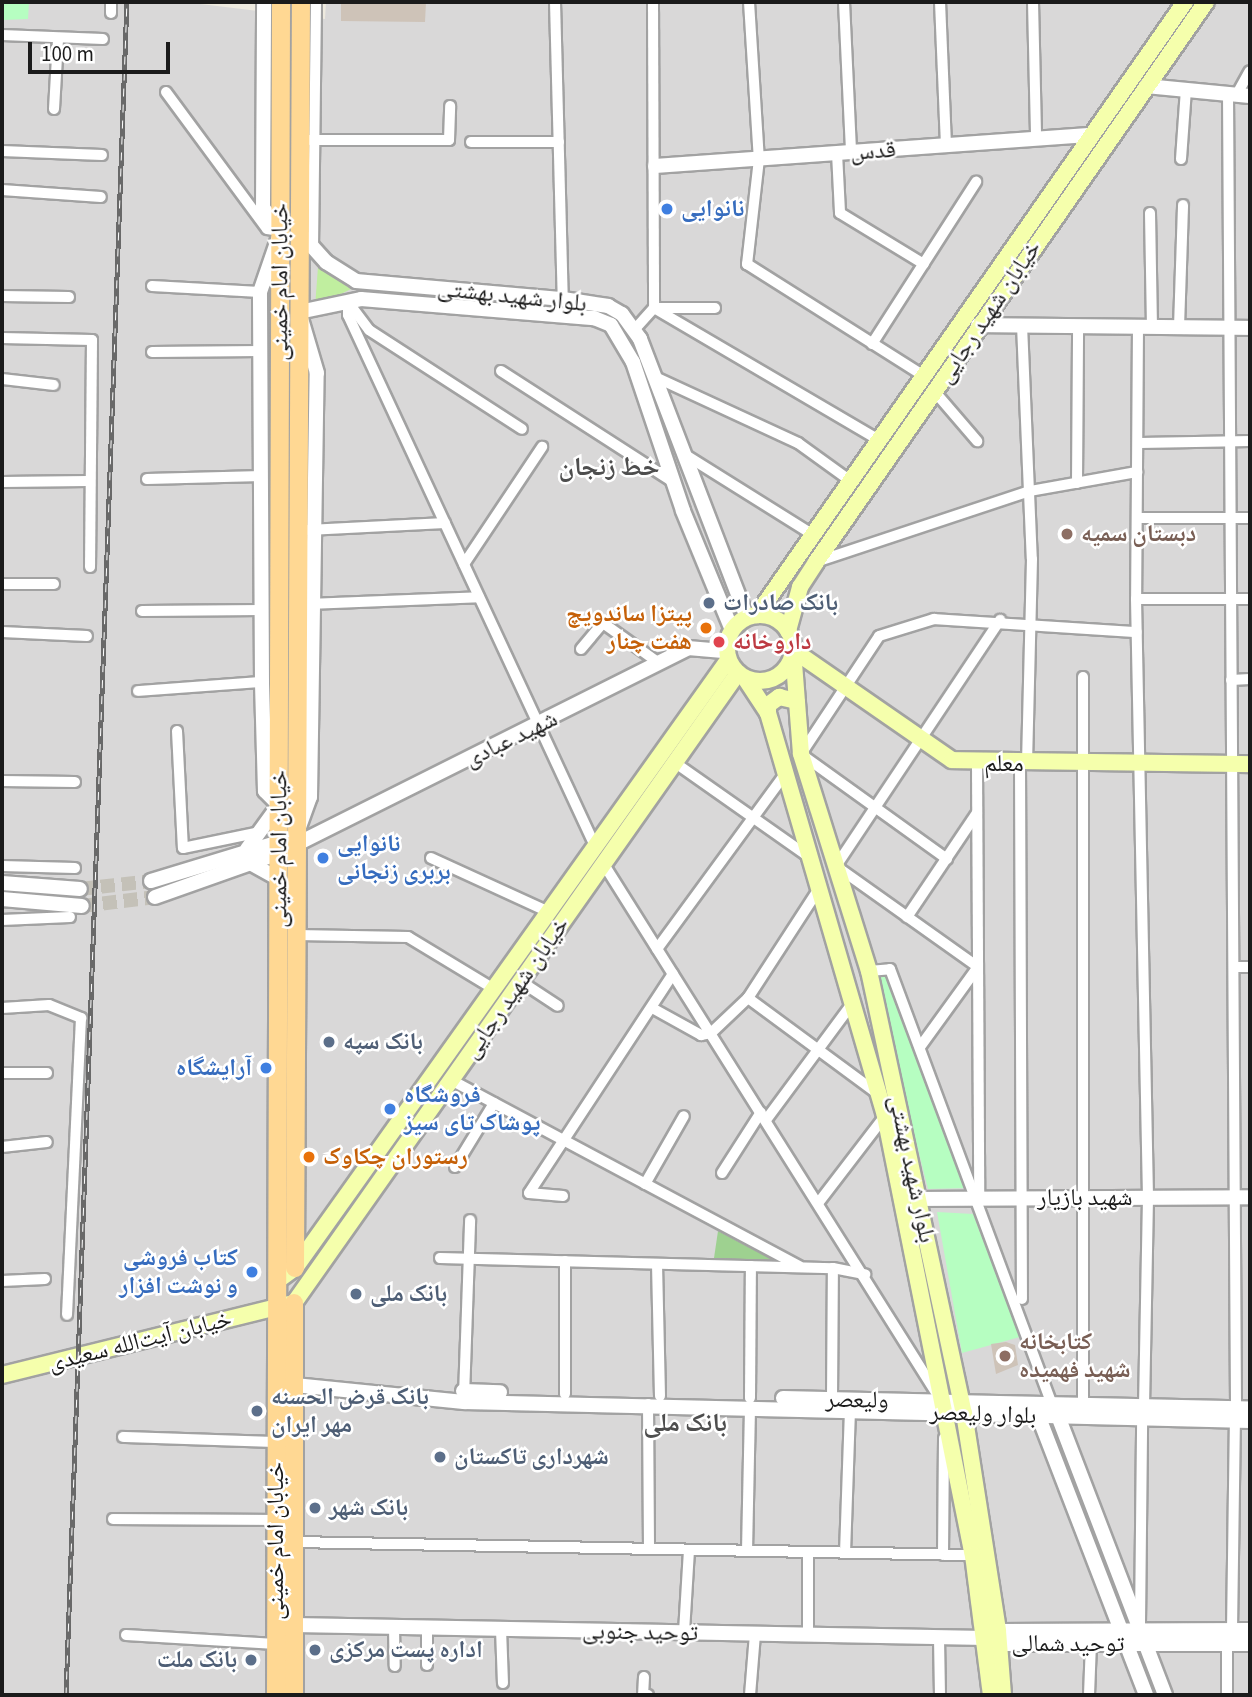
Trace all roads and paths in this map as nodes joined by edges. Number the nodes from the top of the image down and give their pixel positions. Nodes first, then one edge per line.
1 (264, 2) edge
2 (281, 2) edge
3 (301, 2) edge
4 (316, 2) edge
5 (555, 2) edge
6 (653, 2) edge
7 (749, 2) edge
8 (844, 2) edge
9 (940, 2) edge
10 (1033, 2) edge
11 (1185, 2) edge
12 (1206, 2) edge
13 (2, 35) edge
14 (58, 39) junction
15 (103, 39) dead end
16 (308, 39) junction
17 (1250, 71) edge
18 (1146, 86) junction
19 (1186, 89) junction
20 (166, 92) dead end
21 (1239, 94) edge
22 (450, 106) dead end
23 (54, 109) dead end
24 (1092, 135) junction
25 (1036, 139) junction
26 (307, 140) junction
27 (471, 142) dead end
28 (559, 142) junction
29 (946, 145) junction
30 (2, 151) edge
31 (844, 153) junction
32 (102, 155) dead end
33 (759, 159) junction
34 (1181, 159) dead end
35 (655, 166) junction
36 (976, 183) dead end
37 (2, 190) edge
38 (101, 197) dead end
39 (1183, 205) dead end
40 (1150, 213) dead end
41 (281, 232) junction
42 (300, 233) junction
43 (313, 248) junction
44 (924, 264) junction
45 (356, 281) junction
46 (152, 286) dead end
47 (260, 292) junction
48 (2, 296) edge
49 (69, 297) dead end
50 (563, 299) junction
51 (348, 302) junction
52 (654, 308) junction
53 (715, 308) dead end
54 (280, 312) junction
55 (299, 312) junction
56 (972, 320) junction
57 (1022, 325) junction
58 (1079, 326) junction
59 (1145, 327) junction
60 (1179, 327) junction
61 (1229, 328) junction
62 (1250, 328) edge
63 (635, 329) junction
64 (2, 338) edge
65 (872, 344) junction
66 (261, 351) junction
67 (152, 352) dead end
68 (501, 371) dead end
69 (653, 376) junction
70 (924, 376) junction
71 (2, 379) edge
72 (54, 385) dead end
73 (935, 392) junction
74 (522, 429) dead end
75 (881, 441) junction
76 (977, 441) dead end
77 (1230, 441) junction
78 (1250, 441) edge
79 (1140, 443) junction
80 (542, 447) dead end
81 (680, 452) junction
82 (1138, 472) junction
83 (262, 476) junction
84 (147, 479) dead end
85 (88, 481) junction
86 (2, 482) edge
87 (673, 482) junction
88 (852, 482) junction
89 (1077, 483) junction
90 (1030, 491) junction
91 (701, 508) junction
92 (683, 511) junction
93 (1138, 518) junction
94 (1230, 518) junction
95 (1250, 518) edge
96 (444, 523) junction
97 (306, 530) junction
98 (815, 536) junction
99 (817, 562) junction
100 (464, 564) junction
101 (90, 567) dead end
102 (2, 584) edge
103 (54, 584) dead end
104 (479, 597) junction
105 (1136, 599) junction
106 (1230, 599) junction
107 (1250, 599) edge
108 (307, 604) junction
109 (262, 610) junction
110 (142, 611) dead end
111 (752, 616) junction
112 (1000, 620) junction
113 (1028, 625) junction
114 (732, 630) junction
115 (788, 631) junction
116 (2, 632) edge
117 (1137, 632) junction
118 (87, 636) dead end
119 (581, 649) dead end
120 (793, 650) junction
121 (659, 663) junction
122 (734, 665) junction
123 (1083, 677) dead end
124 (1250, 679) edge
125 (1231, 680) junction
126 (262, 682) junction
127 (845, 687) junction
128 (138, 691) dead end
129 (797, 701) junction
130 (768, 713) junction
131 (539, 726) junction
132 (177, 731) dead end
133 (918, 741) junction
134 (801, 754) junction
135 (674, 761) junction
136 (977, 764) junction
137 (1023, 764) junction
138 (1084, 764) junction
139 (1141, 764) junction
140 (1231, 764) junction
141 (1250, 764) edge
142 (785, 774) junction
143 (2, 781) edge
144 (75, 782) dead end
145 (279, 805) junction
146 (875, 807) junction
147 (977, 813) junction
148 (754, 818) junction
149 (260, 832) junction
150 (297, 838) junction
151 (279, 845) junction
152 (595, 846) junction
153 (248, 856) junction
154 (432, 858) dead end
155 (810, 858) junction
156 (947, 859) junction
157 (603, 863) junction
158 (2, 866) edge
159 (836, 866) junction
160 (75, 868) dead end
161 (279, 879) junction
162 (151, 881) tunnel mouth
163 (2, 883) edge
164 (820, 887) junction
165 (80, 889) tunnel mouth
166 (155, 897) tunnel mouth
167 (2, 899) edge
168 (82, 906) tunnel mouth
169 (549, 912) junction
170 (70, 917) dead end
171 (907, 917) junction
172 (2, 920) edge
173 (297, 935) junction
174 (657, 949) junction
175 (978, 967) junction
176 (1234, 967) junction
177 (1250, 967) edge
178 (869, 971) junction
179 (673, 974) junction
180 (520, 981) junction
181 (494, 989) junction
182 (748, 998) junction
183 (854, 1000) junction
184 (558, 1006) dead end
185 (2, 1008) edge
186 (654, 1009) junction
187 (711, 1033) junction
188 (920, 1047) junction
189 (817, 1050) junction
190 (287, 1061) junction
191 (2, 1073) edge
192 (47, 1073) dead end
193 (451, 1080) junction
194 (880, 1096) junction
195 (494, 1103) junction
196 (287, 1110) junction
197 (684, 1116) dead end
198 (764, 1116) junction
199 (885, 1116) junction
200 (563, 1140) junction
201 (47, 1142) dead end
202 (2, 1147) edge
203 (455, 1167) dead end
204 (722, 1173) dead end
205 (645, 1184) junction
206 (563, 1196) dead end
207 (1084, 1198) junction
208 (1149, 1198) junction
209 (1244, 1198) edge
210 (920, 1199) junction
211 (979, 1199) junction
212 (1022, 1199) junction
213 (819, 1202) junction
214 (470, 1220) dead end
215 (296, 1223) junction
216 (324, 1228) junction
217 (440, 1258) dead end
218 (470, 1259) junction
219 (565, 1261) junction
220 (657, 1264) junction
221 (751, 1266) junction
222 (802, 1267) junction
223 (295, 1268) junction
224 (833, 1268) junction
225 (865, 1275) junction
226 (44, 1279) dead end
227 (2, 1281) edge
228 (277, 1281) junction
229 (1022, 1299) dead end
230 (286, 1305) junction
231 (67, 1315) dead end
232 (2, 1375) edge
233 (294, 1385) junction
234 (565, 1394) junction
235 (464, 1397) junction
236 (832, 1399) junction
237 (654, 1400) junction
238 (750, 1402) junction
239 (1083, 1404) junction
240 (943, 1407) junction
241 (962, 1408) junction
242 (850, 1410) junction
243 (1055, 1410) junction
244 (1143, 1412) junction
245 (1241, 1413) edge
246 (1038, 1415) junction
247 (1250, 1421) edge
248 (123, 1437) dead end
249 (277, 1442) junction
250 (113, 1519) dead end
251 (276, 1520) junction
252 (293, 1542) junction
253 (649, 1549) junction
254 (689, 1550) junction
255 (747, 1551) junction
256 (808, 1552) junction
257 (845, 1553) junction
258 (943, 1555) junction
259 (973, 1555) junction
260 (294, 1625) junction
261 (394, 1627) junction
262 (426, 1628) junction
263 (501, 1629) junction
264 (1250, 1630) edge
265 (684, 1632) junction
266 (755, 1634) junction
267 (126, 1635) dead end
268 (808, 1635) junction
269 (1124, 1637) junction
270 (1143, 1637) junction
271 (1229, 1637) junction
272 (939, 1638) junction
273 (995, 1638) junction
274 (1091, 1643) junction
275 (276, 1644) junction
276 (1250, 1644) edge
277 (427, 1665) dead end
278 (395, 1666) dead end
279 (644, 1677) dead end
280 (503, 1683) dead end
281 (276, 1695) edge
282 (294, 1695) edge
283 (648, 1695) edge
284 (750, 1695) edge
285 (940, 1695) edge
286 (991, 1695) edge
287 (1003, 1695) edge
288 (1088, 1695) edge
289 (1146, 1695) edge
290 (1165, 1695) edge
291 (1227, 1695) edge

1 - 41 street
2 - 41 main road, خیابان امام خمینی
3 - 16 main road, خیابان امام خمینی
4 - 16 street
5 - 28 street
6 - 35 street
7 - 33 street
8 - 31 street
9 - 29 street
10 - 25 street
11 - 24 main road, خیابان شهید رجایی
12 - 18 main road, خیابان شهید رجایی
13 - 14 street
14 - 15 street
14 - 23 street
16 - 26 main road, خیابان امام خمینی
17 - 21 street
18 - 19 street
18 - 56 main road, خیابان شهید رجایی
19 - 21 street
19 - 34 street
20 - 41 street
21 - 61 street
22 - 26 street
24 - 25 street, قدس
24 - 56 main road, خیابان شهید رجایی
25 - 29 street, قدس
26 - 42 main road, خیابان امام خمینی
26 - 43 street
27 - 28 street
28 - 50 street
29 - 31 street, قدس
30 - 32 street
31 - 33 street, قدس
31 - 44 street
33 - 35 street, قدس
33 - 65 street
35 - 52 street
36 - 44 street
37 - 38 street
39 - 60 street
40 - 59 street
41 - 42 main road
41 - 47 street
41 - 54 main road, خیابان امام خمینی
42 - 43 street
42 - 55 main road, خیابان امام خمینی
43 - 45 street
44 - 65 street
45 - 50 street, بلوار شهید بهشتی
45 - 51 street
46 - 47 street
47 - 66 street
48 - 49 street
50 - 63 street, بلوار شهید بهشتی
51 - 55 street, بلوار شهید بهشتی
51 - 74 street
51 - 87 street, بلوار شهید بهشتی
51 - 96 street
52 - 53 street
52 - 63 street
52 - 75 street
54 - 55 main road
54 - 145 main road, خیابان امام خمینی
55 - 97 main road, خیابان امام خمینی
56 - 57 street
56 - 70 main road, خیابان شهید رجایی
56 - 73 main road, خیابان شهید رجایی
57 - 58 street
57 - 90 street
58 - 59 street
58 - 89 street
59 - 60 street
59 - 79 street
60 - 61 street
61 - 62 street
61 - 77 street
63 - 69 street, بلوار شهید بهشتی
64 - 85 street
65 - 70 street
66 - 67 street
66 - 83 street
68 - 87 street
69 - 81 street, بلوار شهید بهشتی
69 - 88 street
70 - 75 main road, خیابان شهید رجایی
71 - 72 street
73 - 76 street
73 - 99 main road, خیابان شهید رجایی
75 - 88 main road, خیابان شهید رجایی
77 - 78 street
77 - 79 street
77 - 94 street
79 - 82 street
80 - 100 street
81 - 91 street, بلوار شهید بهشتی
81 - 98 street
82 - 89 street
82 - 93 street
83 - 84 street
83 - 109 street
85 - 86 street
85 - 101 street
87 - 92 street, بلوار شهید بهشتی
88 - 98 main road, خیابان شهید رجایی
89 - 90 street
90 - 99 street
90 - 113 street
91 - 92 street
91 - 111 street, بلوار شهید بهشتی
92 - 114 street, بلوار شهید بهشتی
93 - 94 street
93 - 105 street
94 - 95 street
94 - 106 street
96 - 97 street
96 - 100 street
97 - 108 main road, خیابان امام خمینی
98 - 111 main road, خیابان شهید رجایی
99 - 115 main road, خیابان شهید رجایی
100 - 104 street
102 - 103 street
104 - 108 street
104 - 131 street
105 - 106 street
105 - 117 street
106 - 107 street
106 - 125 street
108 - 150 main road, خیابان امام خمینی
109 - 110 street
109 - 126 street
111 - 114 main road
111 - 115 main road
112 - 113 street
112 - 127 street
112 - 133 street
113 - 117 street
113 - 137 street
114 - 122 main road
115 - 120 main road
116 - 118 street
117 - 139 street
119 - 121 street
120 - 122 main road
120 - 127 main road, معلم
120 - 129 main road, بلوار شهید بهشتی
121 - 122 street, شهید عبادی
121 - 131 street, شهید عبادی
122 - 130 main road, بلوار شهید بهشتی
122 - 135 main road, خیابان شهید رجایی
122 - 152 main road, خیابان شهید رجایی
123 - 138 street
124 - 125 street
125 - 140 street
126 - 128 street
126 - 145 street
127 - 133 main road, معلم
127 - 134 street
129 - 130 main road
129 - 134 main road, بلوار شهید بهشتی
130 - 142 main road, بلوار شهید بهشتی
131 - 150 street, شهید عبادی
131 - 152 street
132 - 149 street
133 - 136 main road, معلم
133 - 146 street
134 - 146 street
134 - 159 main road, بلوار شهید بهشتی
135 - 148 street
135 - 157 main road, خیابان شهید رجایی
136 - 137 main road, معلم
136 - 147 street
137 - 138 main road, معلم
137 - 212 street
138 - 139 main road, معلم
138 - 207 street
139 - 140 main road, معلم
139 - 208 street
140 - 141 main road, معلم
140 - 176 street
142 - 148 street
142 - 155 main road, بلوار شهید بهشتی
143 - 144 street
145 - 149 street
145 - 151 main road, خیابان امام خمینی
146 - 156 street
146 - 159 street
147 - 156 street
147 - 175 street
148 - 155 street
148 - 174 street
149 - 153 street
150 - 151 street
150 - 173 main road, خیابان امام خمینی
151 - 153 street
151 - 161 main road, خیابان امام خمینی
152 - 169 main road, خیابان شهید رجایی
153 - 161 street
153 - 162 street
153 - 166 street
154 - 169 street
155 - 164 main road, بلوار شهید بهشتی
156 - 171 street
157 - 174 street
157 - 180 main road, خیابان شهید رجایی
158 - 160 street
159 - 171 street
159 - 178 main road, بلوار شهید بهشتی
161 - 190 main road, خیابان امام خمینی
163 - 165 street
164 - 182 street
164 - 183 main road, بلوار شهید بهشتی
167 - 168 street
169 - 181 main road, خیابان شهید رجایی
170 - 172 street
171 - 175 street
173 - 181 street
173 - 190 main road, خیابان امام خمینی
174 - 179 street
175 - 188 street
175 - 211 street
176 - 177 street
176 - 209 street
178 - 188 street
178 - 210 main road, بلوار شهید بهشتی
179 - 186 street
179 - 187 street
180 - 184 street
180 - 193 main road, خیابان شهید رجایی
181 - 216 main road, خیابان شهید رجایی
182 - 187 street
182 - 189 street
183 - 189 street
183 - 194 main road, بلوار شهید بهشتی
185 - 231 street
186 - 187 street
186 - 200 street
187 - 198 street
188 - 211 street
189 - 194 street
189 - 198 street
190 - 196 main road, خیابان امام خمینی
191 - 192 street
193 - 195 street
193 - 230 main road, خیابان شهید رجایی
194 - 199 main road, بلوار شهید بهشتی
195 - 200 street
195 - 203 street
196 - 215 main road, خیابان امام خمینی
196 - 228 main road, خیابان امام خمینی
197 - 205 street
198 - 204 street
198 - 213 street
199 - 213 street
199 - 240 main road, بلوار شهید بهشتی
200 - 205 street
200 - 206 street
201 - 202 street
205 - 222 street
207 - 208 street, شهید بازیار
207 - 212 street, شهید بازیار
207 - 239 street
208 - 209 street, شهید بازیار
208 - 244 street
209 - 245 street
210 - 211 street, شهید بازیار
210 - 241 main road, بلوار شهید بهشتی
211 - 212 street, شهید بازیار
211 - 243 street
212 - 229 street
213 - 225 street
214 - 218 street
215 - 216 main road
215 - 223 main road, خیابان امام خمینی
216 - 223 main road, خیابان شهید رجایی
217 - 218 street
218 - 219 street
218 - 235 street
219 - 220 street
219 - 234 street
220 - 221 street
220 - 237 street
221 - 222 street
221 - 238 street
222 - 224 street
223 - 228 main road, خیابان شهید رجایی
223 - 230 main road, خیابان امام خمینی
224 - 225 street
224 - 236 street
225 - 240 street
226 - 227 street
228 - 230 main road, خیابان امام خمینی
230 - 232 main road, خیابان آیت‌الله سعیدی
230 - 233 main road, خیابان امام خمینی
230 - 249 main road, خیابان امام خمینی
233 - 235 street
233 - 252 main road, خیابان امام خمینی
234 - 235 street
234 - 237 street
235 - 237 street, بلوار ولیعصر
236 - 238 street, ولیعصر
236 - 240 street, ولیعصر
237 - 238 street, بلوار ولیعصر
237 - 253 street
238 - 242 street, بلوار ولیعصر
238 - 255 street
239 - 243 street
239 - 244 street
240 - 241 street, بلوار ولیعصر
240 - 242 street, بلوار ولیعصر
240 - 258 street
240 - 259 main road, بلوار شهید بهشتی
241 - 243 street
241 - 246 street, بلوار ولیعصر
241 - 273 main road, بلوار شهید بهشتی
242 - 257 street
243 - 244 street, بلوار ولیعصر
243 - 246 street, بلوار ولیعصر
243 - 270 street
244 - 245 street, بلوار ولیعصر
244 - 270 street
245 - 247 street, بلوار ولیعصر
245 - 271 street
246 - 269 street
248 - 249 street
249 - 251 main road, خیابان امام خمینی
250 - 251 street
251 - 275 main road, خیابان امام خمینی
252 - 253 street
252 - 260 main road, خیابان امام خمینی
253 - 254 street
254 - 255 street
254 - 265 street
255 - 256 street
256 - 257 street
256 - 268 street
257 - 258 street
258 - 259 street
259 - 273 main road, بلوار شهید بهشتی
260 - 261 street, توحید جنوبی
260 - 282 main road, خیابان امام خمینی
261 - 262 street, توحید جنوبی
261 - 278 street
262 - 263 street, توحید جنوبی
262 - 277 street
263 - 265 street, توحید جنوبی
263 - 280 street
264 - 271 street, توحید شمالی
265 - 266 street, توحید جنوبی
266 - 268 street, توحید جنوبی
266 - 284 street
267 - 275 street
268 - 272 street, توحید جنوبی
269 - 270 street, توحید شمالی
269 - 273 street, توحید شمالی
269 - 274 street, توحید شمالی
269 - 289 street
270 - 271 street, توحید شمالی
270 - 290 street
271 - 276 street, توحید شمالی
271 - 291 street
272 - 273 street, توحید جنوبی
272 - 285 street
273 - 274 street, توحید شمالی
273 - 286 main road, بلوار شهید بهشتی
273 - 287 main road, بلوار شهید بهشتی
274 - 288 street
275 - 281 main road, خیابان امام خمینی
279 - 283 street

